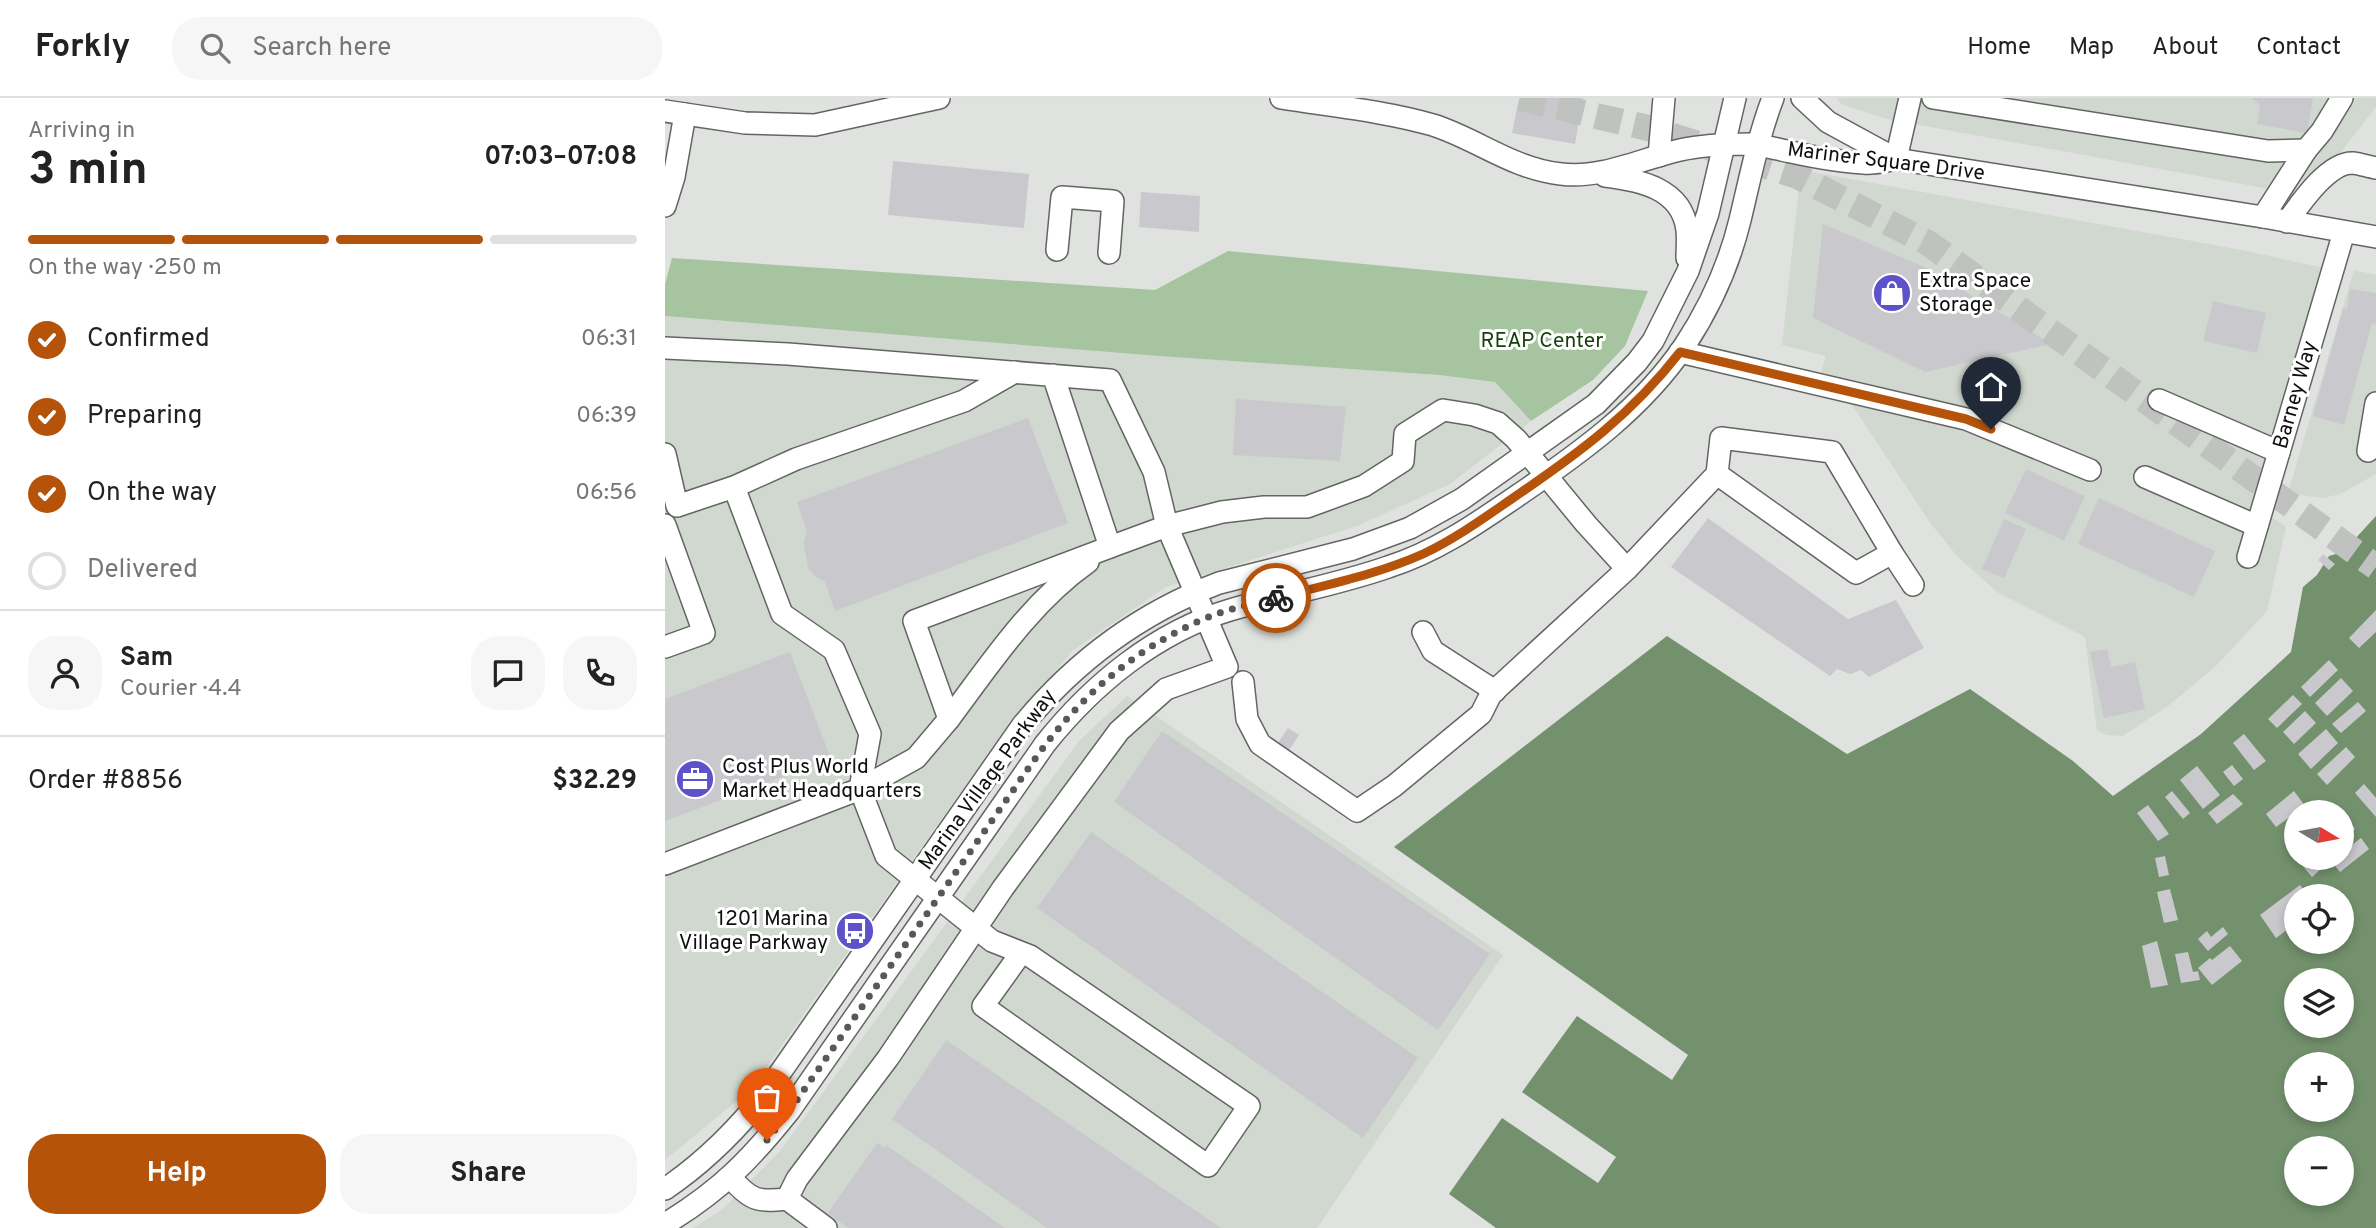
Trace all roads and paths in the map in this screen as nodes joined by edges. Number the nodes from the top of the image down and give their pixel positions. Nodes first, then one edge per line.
1 (939, 98) edge
2 (1281, 98) edge
3 (1664, 98) edge
4 (1735, 98) edge
5 (1773, 98) edge
6 (1802, 98) edge
7 (1910, 98) edge
8 (1933, 98) edge
9 (2342, 98) edge
10 (675, 112) edge
11 (1723, 144) junction
12 (1759, 145) junction
13 (2306, 150) junction
14 (1659, 156) junction
15 (1896, 159) junction
16 (2376, 168) edge
17 (1589, 174) junction
18 (665, 206) edge
19 (2263, 217) junction
20 (2287, 222) junction
21 (2344, 232) junction
22 (2376, 237) edge
23 (1057, 250) dead end
24 (1108, 253) dead end
25 (1688, 271) junction
26 (665, 348) edge
27 (1680, 352) junction
28 (1015, 372) junction
29 (1053, 375) junction
30 (2159, 400) dead end
31 (2376, 403) edge
32 (2368, 451) dead end
33 (2279, 452) junction
34 (665, 454) edge
35 (1529, 454) junction
36 (2090, 470) dead end
37 (1717, 474) junction
38 (1547, 475) junction
39 (2145, 477) dead end
40 (734, 486) junction
41 (671, 508) edge
42 (665, 525) edge
43 (1167, 526) junction
44 (2257, 526) junction
45 (1109, 547) junction
46 (1892, 553) junction
47 (2248, 557) dead end
48 (1627, 569) junction
49 (1913, 585) dead end
50 (1194, 593) junction
51 (1205, 619) junction
52 (1423, 632) dead end
53 (665, 647) edge
54 (1243, 682) dead end
55 (1495, 691) junction
56 (949, 719) junction
57 (860, 789) junction
58 (665, 864) edge
59 (916, 879) junction
60 (938, 897) junction
61 (976, 928) junction
62 (1021, 953) junction
63 (731, 1178) junction
64 (665, 1189) edge
65 (787, 1199) junction
66 (665, 1224) edge
67 (826, 1228) edge

1 - 10 street
2 - 17 street, Mariner Square Drive
3 - 14 street
4 - 11 street, Marina Village Parkway
5 - 12 street, Marina Village Parkway
6 - 15 street
7 - 15 street
8 - 13 street
9 - 13 street
10 - 18 street
11 - 12 street, Mariner Square Drive
11 - 14 street, Mariner Square Drive
11 - 25 street, Marina Village Parkway
12 - 15 street, Mariner Square Drive
12 - 27 street, Marina Village Parkway
13 - 19 street
14 - 17 street, Mariner Square Drive
15 - 19 street, Mariner Square Drive
16 - 20 street
17 - 25 street
19 - 20 street, Mariner Square Drive
20 - 21 street, Mariner Square Drive
21 - 22 street, Mariner Square Drive
21 - 33 street, Barney Way
23 - 24 street
25 - 35 street, Marina Village Parkway
26 - 28 street
27 - 36 street
27 - 38 street, Marina Village Parkway
28 - 29 street
28 - 40 street
29 - 43 street
29 - 45 street
30 - 33 street
31 - 32 street
33 - 44 street, Barney Way
34 - 41 street
35 - 38 street
35 - 43 street
35 - 50 street, Marina Village Parkway
37 - 46 street
37 - 46 street
37 - 48 street
38 - 48 street
38 - 51 street, Marina Village Parkway
39 - 44 street
40 - 41 street
40 - 57 street
42 - 53 street
43 - 45 street
43 - 50 street
44 - 47 street, Barney Way
45 - 56 street
45 - 56 street
46 - 49 street
48 - 55 street
50 - 51 street
50 - 59 street, Marina Village Parkway
51 - 60 street, Marina Village Parkway
51 - 61 street
52 - 55 street
54 - 55 street
56 - 57 street
57 - 58 street
57 - 59 street
59 - 60 street
59 - 64 street, Marina Village Parkway
60 - 61 street
60 - 63 street, Marina Village Parkway
61 - 62 street
61 - 65 street
62 - 62 street
63 - 65 street
63 - 66 street, Marina Village Parkway
65 - 67 street

